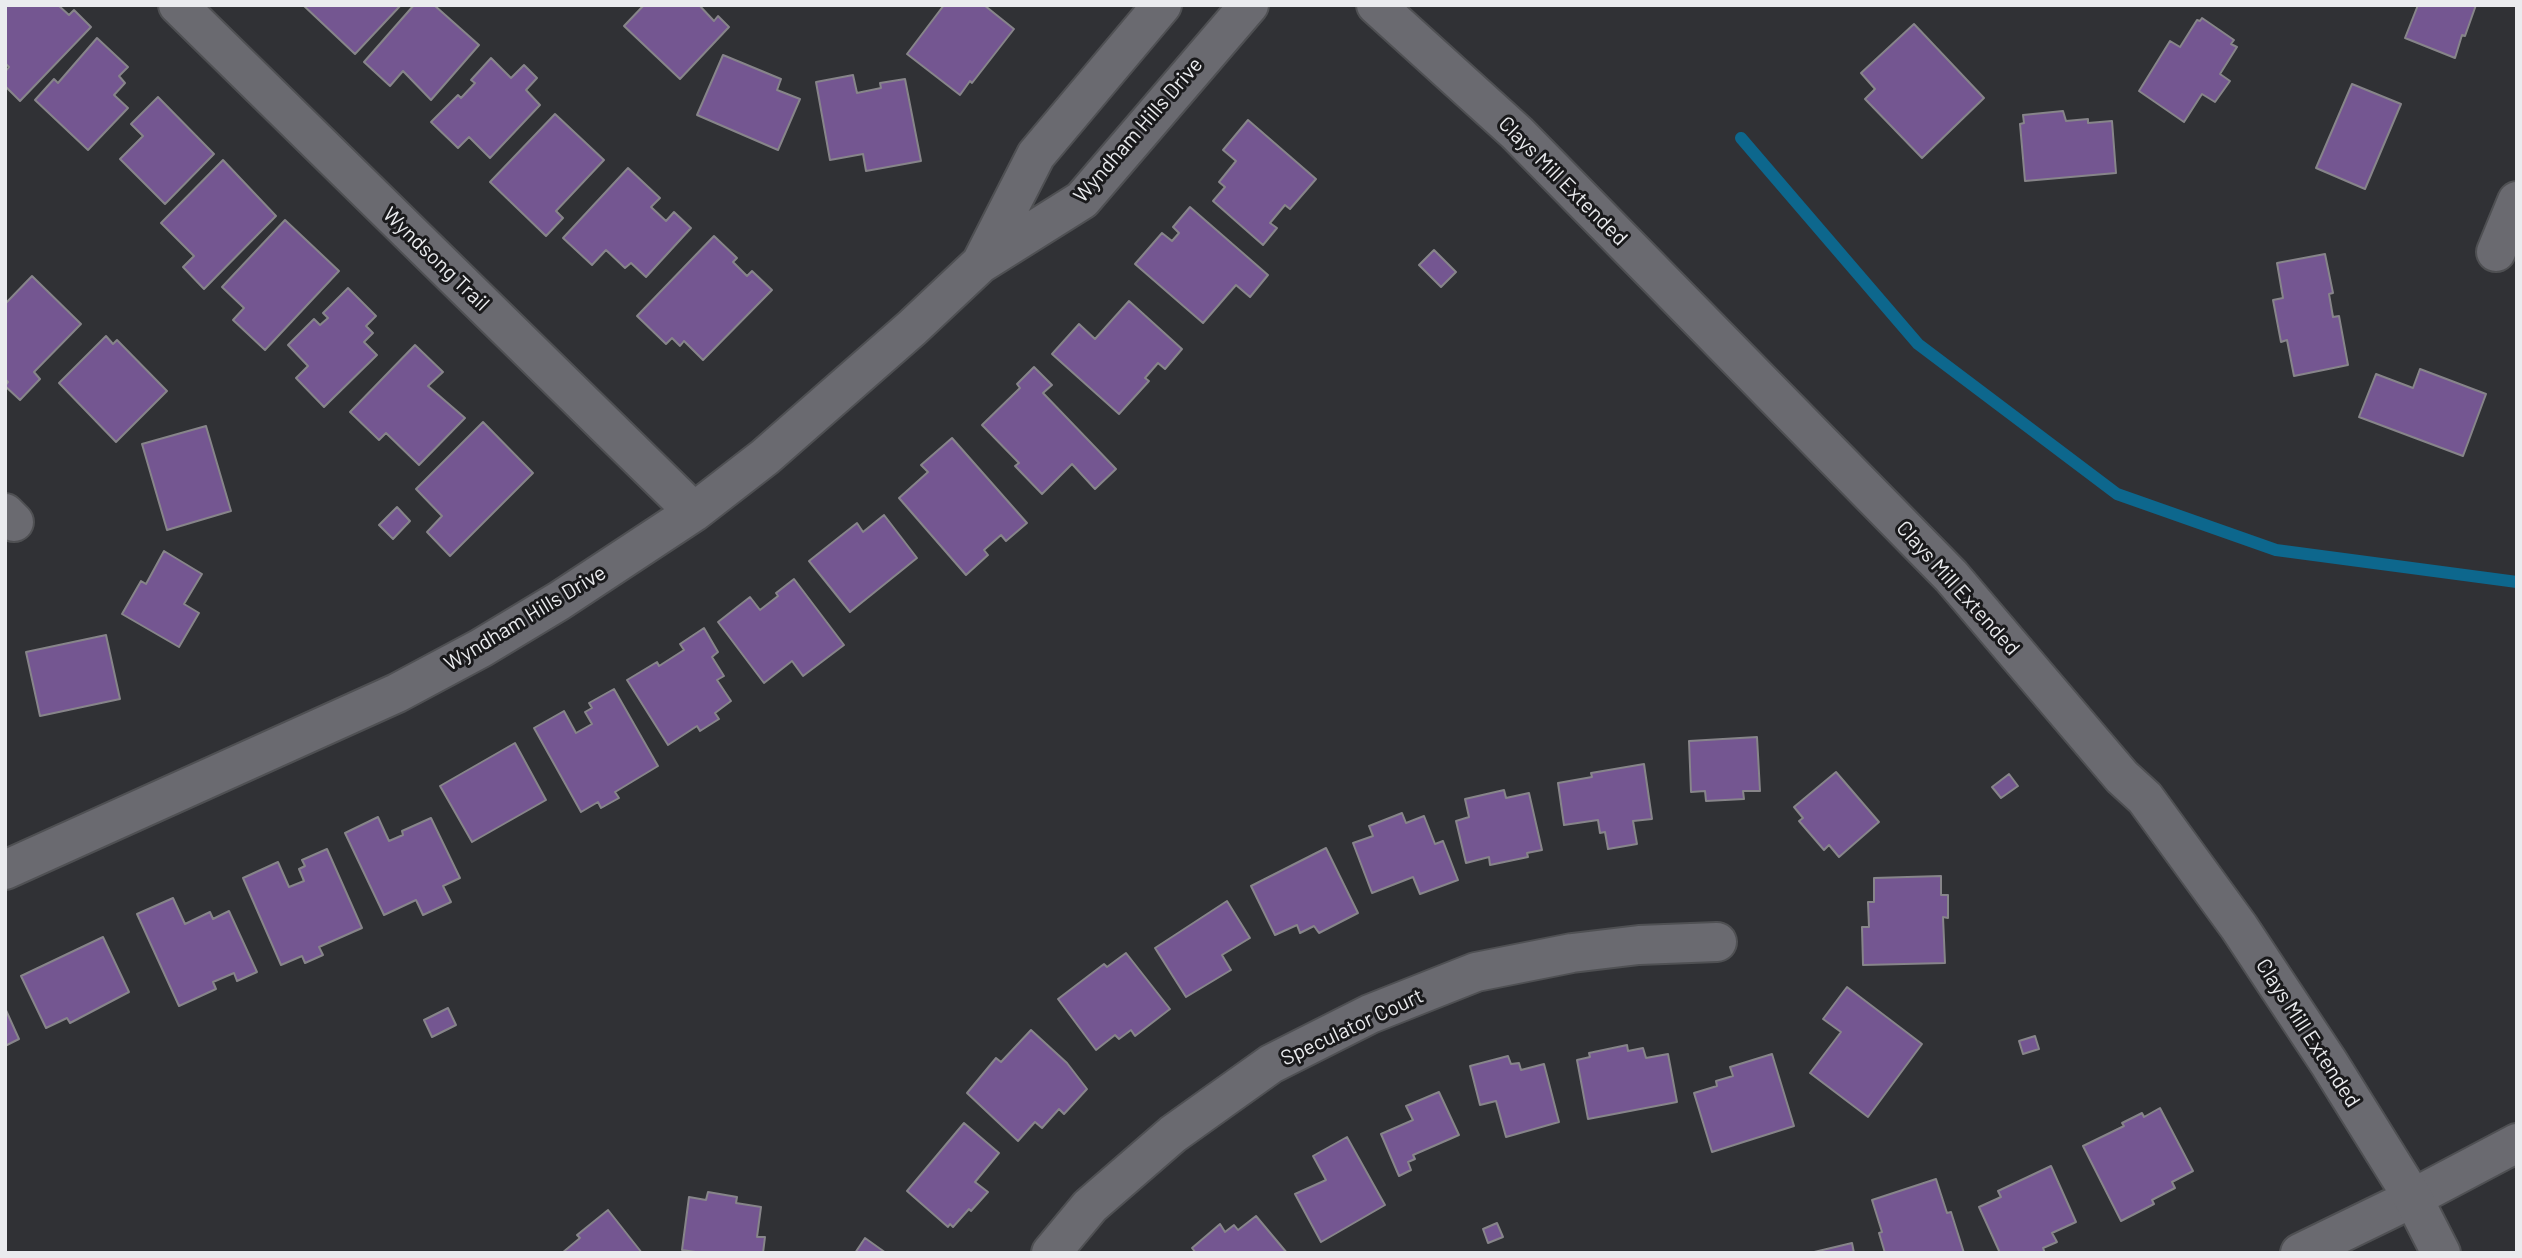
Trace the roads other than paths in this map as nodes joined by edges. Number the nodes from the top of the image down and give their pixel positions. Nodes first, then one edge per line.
1 (178, 5) edge
2 (1162, 5) edge
3 (1249, 5) edge
4 (1376, 5) edge
5 (2517, 201) edge
6 (2496, 252) dead end
7 (980, 264) junction
8 (694, 512) junction
9 (5, 870) edge
10 (1717, 942) dead end
11 (2517, 1143) edge
12 (2413, 1198) junction
13 (1051, 1253) edge
14 (2300, 1253) edge
15 (2441, 1253) edge

1 - 8 street, Wyndsong Trail
2 - 7 street, Wyndham Hills Drive
3 - 7 street, Wyndham Hills Drive
4 - 12 street, Clays Mill Extended
5 - 6 street
7 - 8 street, Wyndham Hills Drive
8 - 9 street, Wyndham Hills Drive
10 - 13 street, Speculator Court
11 - 12 street
12 - 14 street
12 - 15 street, Clays Mill Extended

